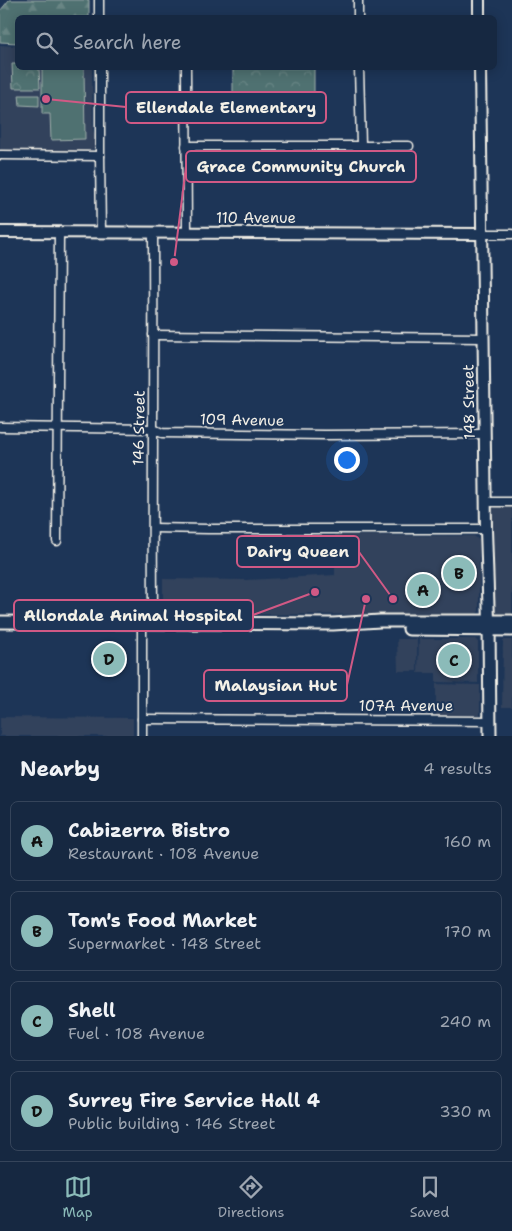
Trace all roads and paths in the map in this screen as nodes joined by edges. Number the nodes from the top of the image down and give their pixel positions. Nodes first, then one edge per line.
1 (99, 0) edge
2 (358, 0) edge
3 (479, 0) edge
4 (100, 15) edge
5 (358, 15) edge
6 (479, 15) edge
7 (100, 70) edge
8 (186, 70) edge
9 (359, 70) edge
10 (480, 70) edge
11 (361, 145) junction
12 (186, 146) junction
13 (409, 146) dead end
14 (0, 155) edge
15 (100, 156) junction
16 (0, 232) edge
17 (59, 232) junction
18 (101, 232) junction
19 (153, 232) junction
20 (187, 233) junction
21 (482, 234) junction
22 (512, 234) edge
23 (153, 335) junction
24 (483, 338) junction
25 (0, 427) edge
26 (58, 427) junction
27 (153, 429) junction
28 (484, 434) junction
29 (486, 502) junction
30 (512, 502) edge
31 (153, 528) junction
32 (486, 529) junction
33 (57, 541) dead end
34 (512, 621) edge
35 (0, 622) edge
36 (147, 623) junction
37 (489, 626) junction
38 (512, 630) edge
39 (142, 719) junction
40 (490, 721) junction
41 (142, 736) edge
42 (490, 736) edge

1 - 4 street
2 - 5 street
3 - 6 street
7 - 15 street
8 - 12 street
9 - 11 street
10 - 21 street, 148 Street
11 - 12 street
11 - 13 street
12 - 20 street
14 - 15 street
15 - 18 street
16 - 17 street, 110 Avenue
17 - 18 street, 110 Avenue
17 - 26 street
18 - 19 street, 110 Avenue
19 - 20 street, 110 Avenue
19 - 23 street, 146 Street
20 - 21 street, 110 Avenue
21 - 22 street, 110 Avenue
21 - 24 street, 148 Street
23 - 24 street
23 - 27 street, 146 Street
24 - 28 street, 148 Street
25 - 26 street, 109 Avenue
26 - 27 street, 109 Avenue
26 - 33 street
27 - 28 street, 109 Avenue
27 - 31 street, 146 Street
28 - 29 street, 148 Street
29 - 30 street
29 - 32 street, 148 Street
31 - 32 street
31 - 36 street, 146 Street
32 - 37 street, 148 Street
34 - 37 main road
35 - 36 main road
36 - 37 main road
36 - 39 street, 146 Street
37 - 38 main road
37 - 40 main road, 148 Street
39 - 40 street, 107A Avenue
39 - 41 street, 146 Street
40 - 42 main road, 148 Street

